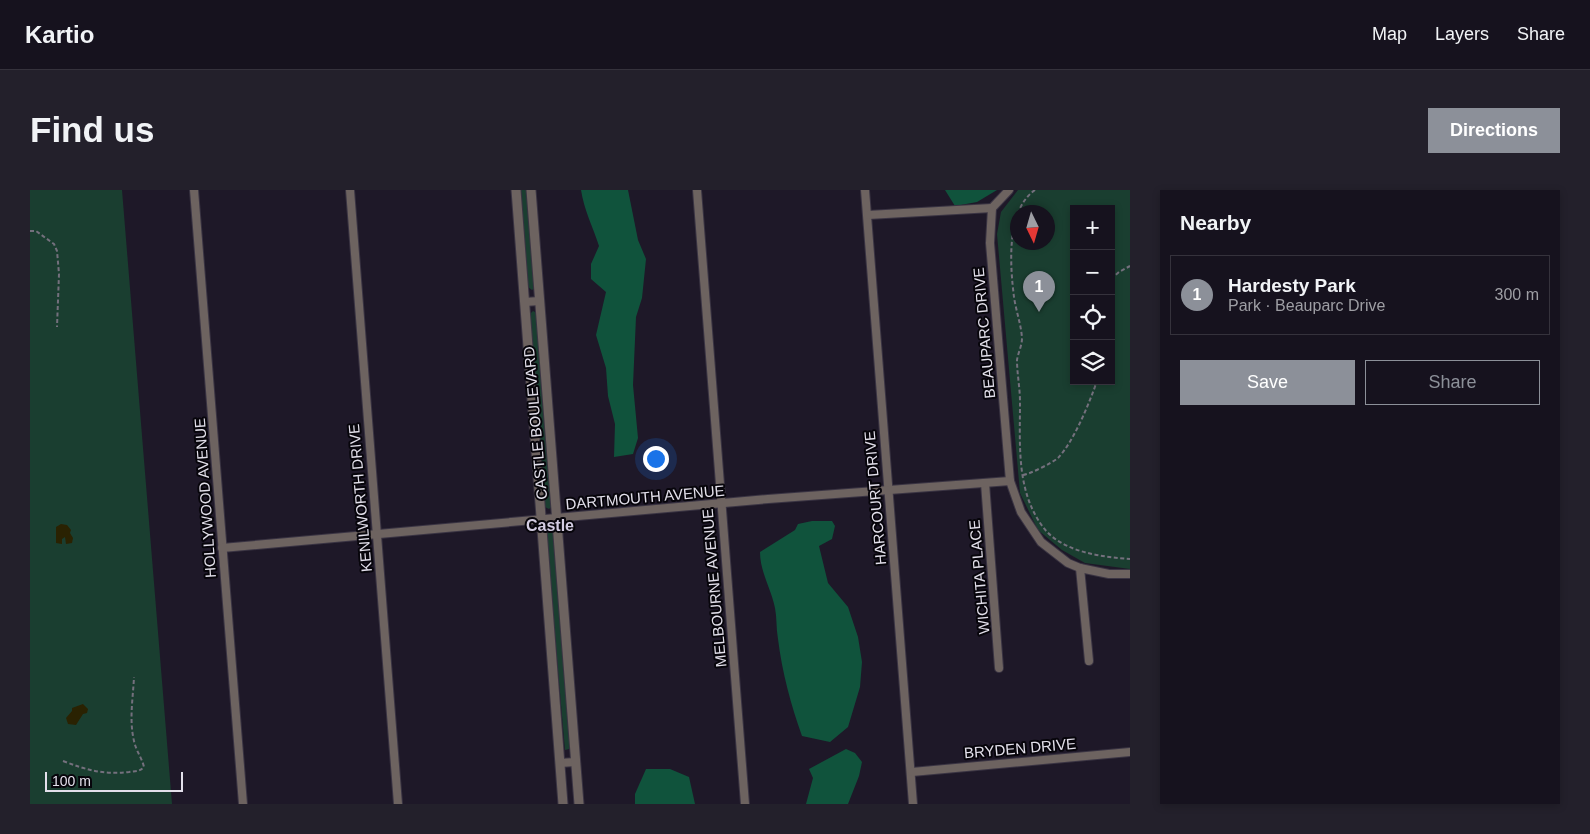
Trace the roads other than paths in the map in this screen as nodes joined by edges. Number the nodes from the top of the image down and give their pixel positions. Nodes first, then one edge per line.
1 (194, 190) edge
2 (350, 190) edge
3 (516, 190) edge
4 (531, 190) edge
5 (697, 190) edge
6 (865, 190) edge
7 (1009, 190) edge
8 (992, 208) junction
9 (868, 215) junction
10 (539, 301) junction
11 (525, 302) junction
12 (1010, 481) junction
13 (985, 482) junction
14 (888, 490) junction
15 (721, 504) junction
16 (556, 518) junction
17 (541, 520) junction
18 (377, 536) junction
19 (222, 548) junction
20 (1080, 568) junction
21 (1130, 574) edge
22 (1089, 661) dead end
23 (999, 668) dead end
24 (1130, 752) edge
25 (575, 762) junction
26 (560, 763) junction
27 (912, 772) junction
28 (242, 804) edge
29 (398, 804) edge
30 (563, 804) edge
31 (579, 804) edge
32 (745, 804) edge
33 (913, 804) edge

1 - 19 street, HOLLYWOOD AVENUE
2 - 18 street, KENILWORTH DRIVE
3 - 11 street, CASTLE BOULEVARD
4 - 10 street, CASTLE BOULEVARD
5 - 15 street, MELBOURNE AVENUE
6 - 9 street, HARCOURT DRIVE
7 - 8 street
8 - 9 street
8 - 12 street, BEAUPARC DRIVE
9 - 14 street, HARCOURT DRIVE
10 - 11 street
10 - 16 street, CASTLE BOULEVARD
11 - 17 street, CASTLE BOULEVARD
12 - 13 street, DARTMOUTH AVENUE
12 - 20 street, BEAUPARC DRIVE
13 - 14 street, DARTMOUTH AVENUE
13 - 23 street, WICHITA PLACE
14 - 15 street, DARTMOUTH AVENUE
14 - 27 street, HARCOURT DRIVE
15 - 16 street, DARTMOUTH AVENUE
15 - 32 street, MELBOURNE AVENUE
16 - 17 street, DARTMOUTH AVENUE
16 - 25 street, CASTLE BOULEVARD
17 - 18 street, DARTMOUTH AVENUE
17 - 26 street, CASTLE BOULEVARD
18 - 19 street, DARTMOUTH AVENUE
18 - 29 street, KENILWORTH DRIVE
19 - 28 street, HOLLYWOOD AVENUE
20 - 21 street, BEAUPARC DRIVE
20 - 22 street
24 - 27 street, BRYDEN DRIVE
25 - 26 street
25 - 31 street, CASTLE BOULEVARD
26 - 30 street, CASTLE BOULEVARD
27 - 33 street, HARCOURT DRIVE

